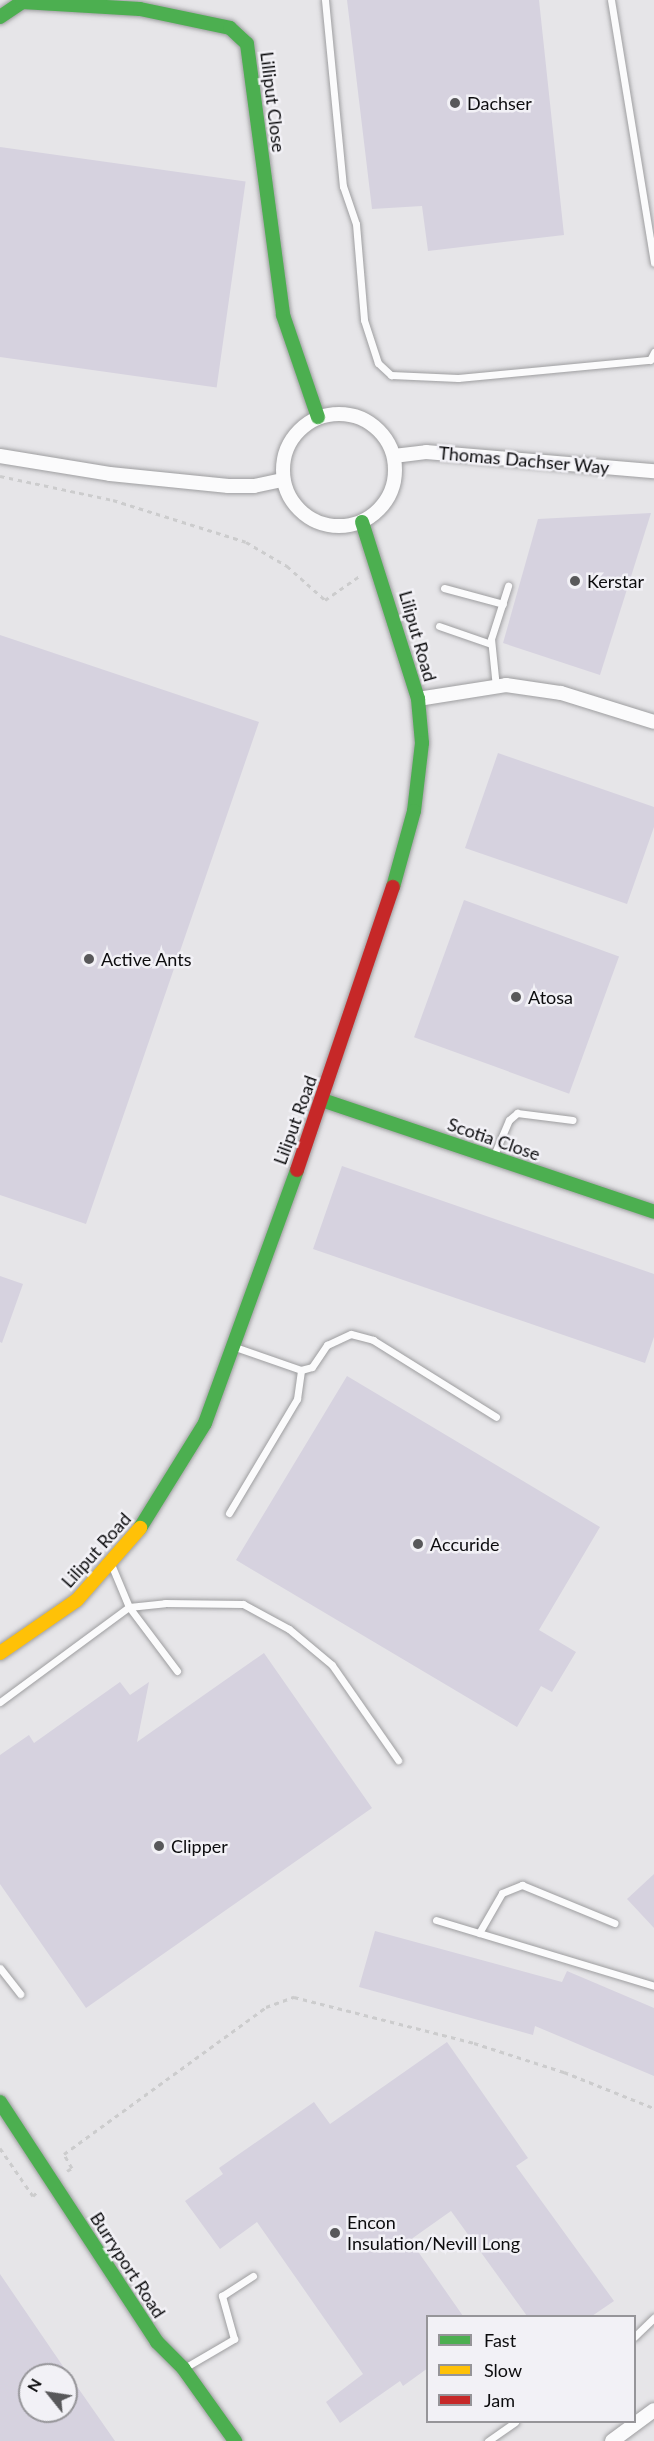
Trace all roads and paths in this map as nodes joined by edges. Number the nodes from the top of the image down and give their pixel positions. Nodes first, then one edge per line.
1 (325, 0) edge
2 (610, 0) edge
3 (0, 17) edge
4 (653, 245) edge
5 (654, 262) edge
6 (654, 352) edge
7 (318, 417) junction
8 (0, 456) edge
9 (394, 456) junction
10 (654, 471) edge
11 (0, 476) edge
12 (283, 480) junction
13 (363, 522) junction
14 (378, 562) junction
15 (508, 586) dead end
16 (444, 588) dead end
17 (503, 604) junction
18 (439, 626) dead end
19 (491, 644) junction
20 (496, 687) junction
21 (418, 699) junction
22 (654, 722) edge
23 (322, 1100) junction
24 (573, 1120) dead end
25 (493, 1157) junction
26 (654, 1212) edge
27 (233, 1346) junction
28 (301, 1370) junction
29 (496, 1418) dead end
30 (229, 1513) dead end
31 (110, 1562) junction
32 (129, 1607) junction
33 (0, 1653) edge
34 (177, 1671) dead end
35 (0, 1702) edge
36 (398, 1760) dead end
37 (436, 1920) dead end
38 (614, 1923) dead end
39 (479, 1933) junction
40 (0, 1968) edge
41 (654, 1986) edge
42 (20, 1994) dead end
43 (0, 2102) edge
44 (654, 2108) edge
45 (0, 2148) edge
46 (72, 2168) dead end
47 (33, 2196) dead end
48 (253, 2276) dead end
49 (654, 2318) edge
50 (636, 2335) edge
51 (183, 2368) junction
52 (654, 2410) edge
53 (512, 2423) edge
54 (235, 2441) edge
55 (488, 2441) edge
56 (612, 2441) edge

1 - 6 lane
2 - 4 lane
3 - 7 street, Lilliput Close
4 - 5 lane
7 - 9 street
7 - 12 street
8 - 12 street
9 - 10 street, Thomas Dachser Way
9 - 13 street
11 - 14 path
12 - 13 street
13 - 14 street, Liliput Road
14 - 21 street, Liliput Road
15 - 17 lane
16 - 17 lane
17 - 19 lane
18 - 19 lane
19 - 20 lane
20 - 21 street
20 - 22 street
21 - 23 street, Liliput Road
23 - 25 street, Scotia Close
23 - 27 street, Liliput Road
24 - 25 lane
25 - 26 street, Scotia Close
27 - 28 lane
27 - 31 street, Liliput Road
28 - 29 lane
28 - 30 lane
31 - 32 lane
31 - 33 street, Liliput Road
32 - 34 lane
32 - 35 lane
32 - 36 lane
37 - 39 lane
38 - 39 lane
39 - 41 lane
40 - 42 lane
43 - 51 street, Burryport Road
44 - 46 path
45 - 47 path
48 - 51 lane
49 - 50 lane
51 - 54 street, Burryport Road
52 - 56 street
53 - 55 lane

